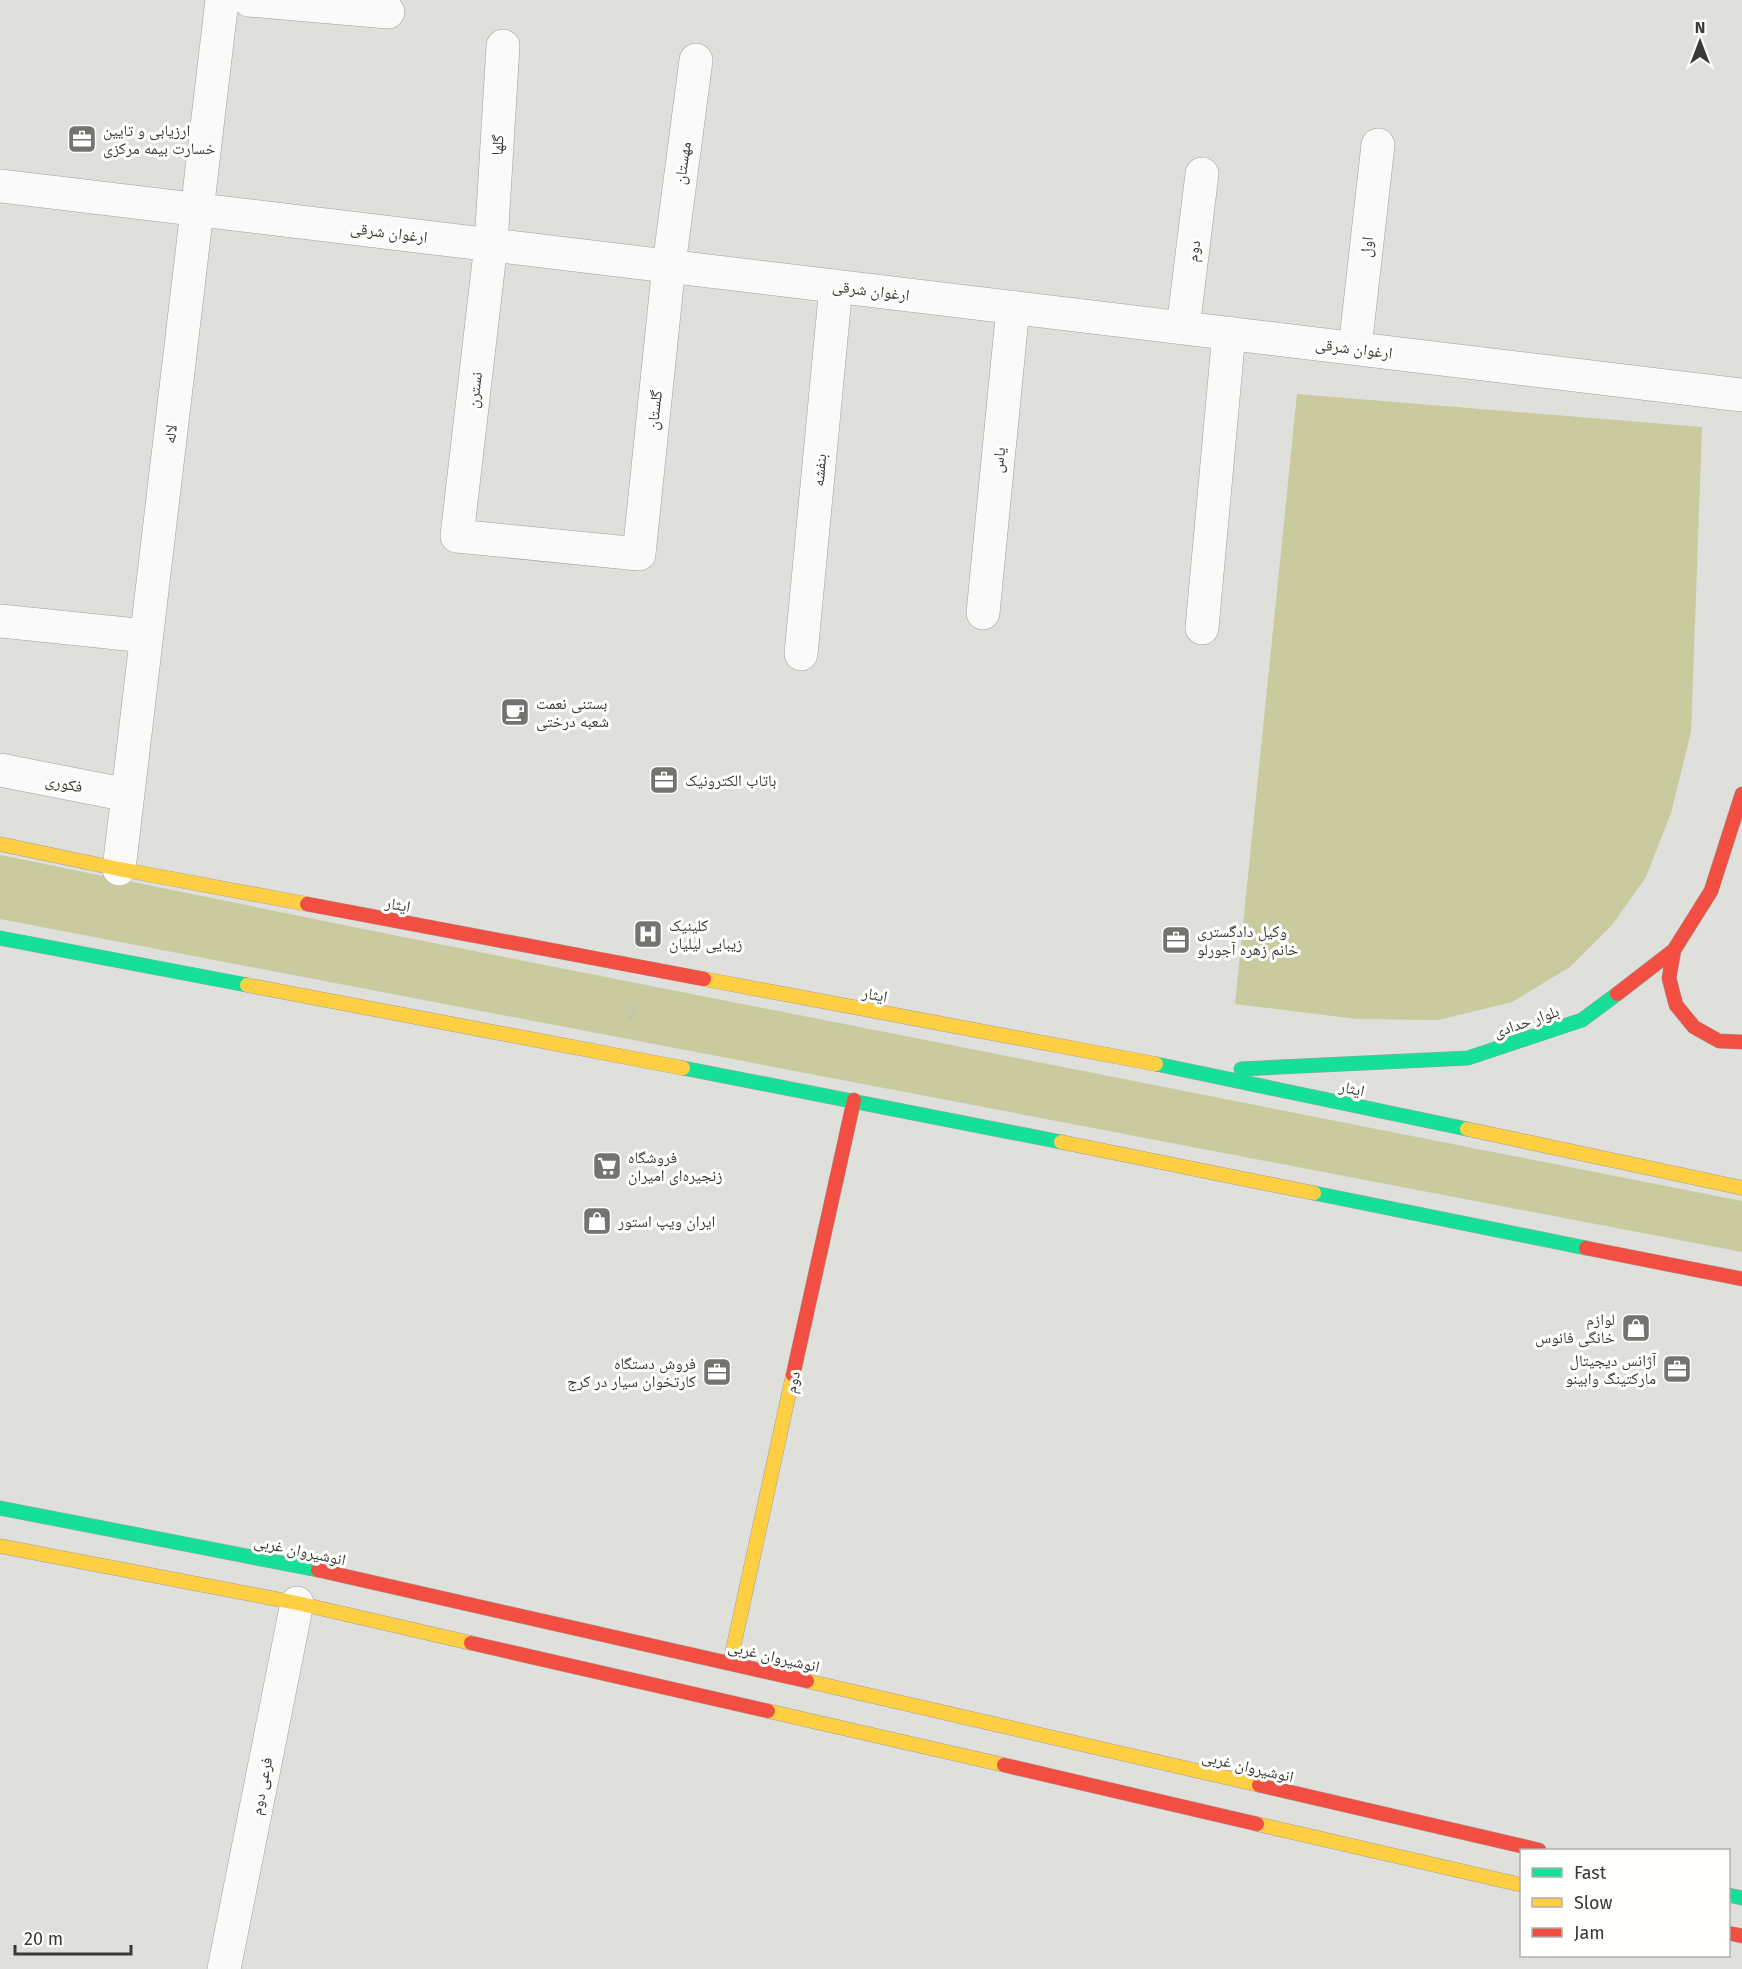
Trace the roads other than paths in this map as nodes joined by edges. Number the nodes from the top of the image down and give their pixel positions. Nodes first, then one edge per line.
1 (222, 0) edge
2 (249, 0) edge
3 (388, 12) dead end
4 (503, 46) dead end
5 (696, 60) dead end
6 (1378, 145) dead end
7 (1203, 174) dead end
8 (0, 186) edge
9 (197, 209) junction
10 (491, 244) junction
11 (669, 266) junction
12 (836, 286) junction
13 (1013, 307) junction
14 (1183, 328) junction
15 (1228, 333) junction
16 (1355, 348) junction
17 (1742, 395) edge
18 (639, 554) joint
19 (983, 613) dead end
20 (0, 621) edge
21 (1203, 628) dead end
22 (146, 636) junction
23 (801, 654) dead end
24 (0, 770) edge
25 (1742, 794) edge
26 (128, 795) junction
27 (0, 844) edge
28 (119, 869) junction
29 (0, 938) edge
30 (1674, 950) junction
31 (1742, 1042) edge
32 (1194, 1071) junction
33 (854, 1100) junction
34 (1742, 1188) edge
35 (1742, 1279) edge
36 (0, 1508) edge
37 (0, 1546) edge
38 (297, 1603) junction
39 (730, 1663) junction
40 (1390, 1816) junction
41 (1530, 1849) edge
42 (1380, 1852) junction
43 (1520, 1885) edge
44 (224, 1969) edge

1 - 9 street, لاله
2 - 3 street
4 - 10 street, گلها
5 - 11 street, مهستان
6 - 16 street, اول
7 - 14 street, دوم
8 - 9 street, ارغوان شرقی
9 - 10 street, ارغوان شرقی
9 - 22 street, لاله
10 - 11 street, ارغوان شرقی
10 - 18 street, نسترن
11 - 12 street, ارغوان شرقی
11 - 18 street, گلستان
12 - 13 street, ارغوان شرقی
12 - 23 street, بنفشه
13 - 14 street, ارغوان شرقی
13 - 19 street, یاس
14 - 15 street, ارغوان شرقی
15 - 16 street, ارغوان شرقی
15 - 21 street
16 - 17 street, ارغوان شرقی
20 - 22 street
22 - 26 street, لاله
24 - 26 street, فکوری
25 - 30 main road, بلوار حدادی
26 - 28 street, لاله
27 - 28 main road, ایثار
28 - 32 main road, ایثار
29 - 33 main road
30 - 31 main road
30 - 32 main road, بلوار حدادی
32 - 34 main road, ایثار
33 - 35 main road
33 - 39 main road, دوم
36 - 39 main road, انوشیروان غربی
37 - 38 main road
38 - 42 main road
38 - 44 street, فرعی دوم
39 - 40 main road, انوشیروان غربی
40 - 41 main road, انوشیروان غربی
40 - 42 main road
42 - 43 main road

